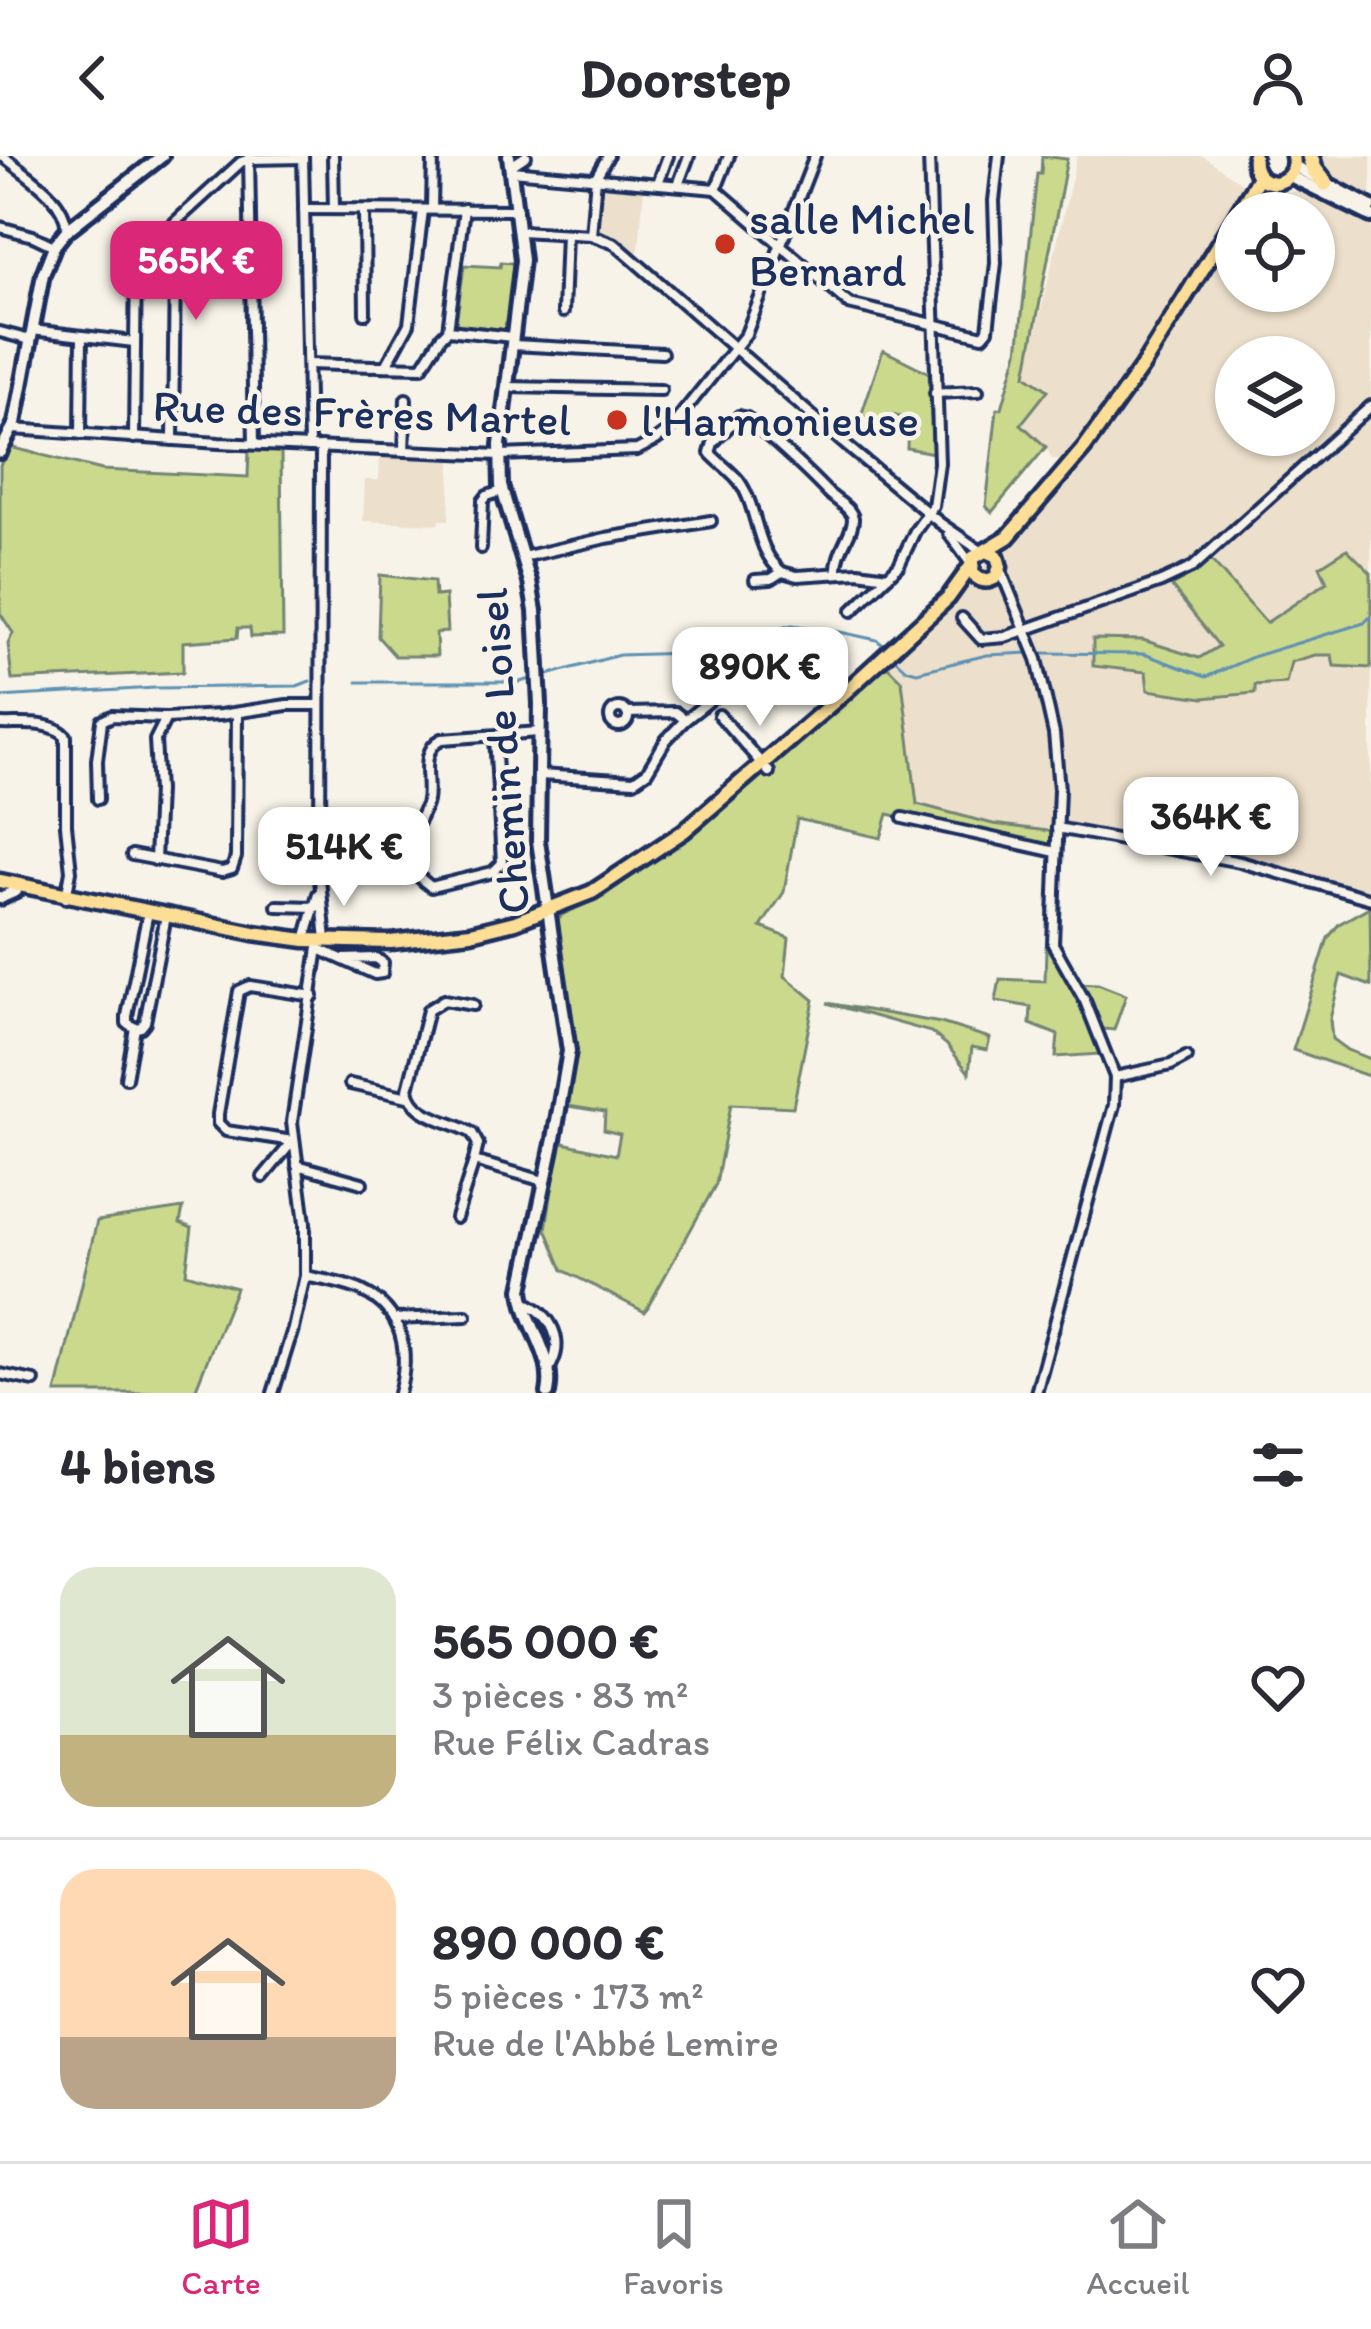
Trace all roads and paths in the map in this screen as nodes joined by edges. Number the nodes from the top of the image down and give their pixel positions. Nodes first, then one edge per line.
1 (3, 156) edge
2 (162, 156) edge
3 (334, 156) edge
4 (433, 156) edge
5 (526, 156) edge
6 (608, 156) edge
7 (668, 156) edge
8 (688, 156) edge
9 (729, 156) edge
10 (815, 156) edge
11 (929, 156) edge
12 (999, 156) edge
13 (1253, 156) edge
14 (1310, 156) edge
15 (303, 157) edge
16 (249, 158) edge
17 (511, 164) edge
18 (1292, 166) edge
19 (596, 177) junction
20 (1263, 179) junction
21 (658, 183) junction
22 (1325, 184) junction
23 (678, 185) junction
24 (716, 188) junction
25 (1254, 192) edge
26 (1371, 207) edge
27 (304, 209) junction
28 (334, 209) junction
29 (464, 209) junction
30 (364, 210) junction
31 (428, 210) junction
32 (517, 211) junction
33 (1371, 216) edge
34 (0, 227) edge
35 (66, 231) junction
36 (520, 231) junction
37 (566, 234) junction
38 (591, 235) junction
39 (782, 245) junction
40 (54, 246) junction
41 (148, 247) junction
42 (1215, 252) edge
43 (1215, 261) edge
44 (563, 312) dead end
45 (365, 314) dead end
46 (934, 326) junction
47 (448, 330) junction
48 (0, 332) edge
49 (31, 335) junction
50 (82, 336) junction
51 (513, 341) junction
52 (134, 342) junction
53 (736, 349) junction
54 (662, 353) dead end
55 (308, 364) junction
56 (379, 366) junction
57 (507, 387) junction
58 (661, 390) dead end
59 (978, 391) dead end
60 (935, 393) junction
61 (406, 400) dead end
62 (1371, 406) edge
63 (8, 431) edge
64 (81, 434) junction
65 (134, 438) junction
66 (172, 440) junction
67 (254, 444) junction
68 (309, 447) junction
69 (321, 447) junction
70 (404, 451) junction
71 (0, 452) edge
72 (500, 455) junction
73 (502, 491) junction
74 (929, 513) junction
75 (711, 521) dead end
76 (940, 523) junction
77 (481, 548) dead end
78 (983, 551) junction
79 (523, 557) junction
80 (970, 565) junction
81 (1000, 566) junction
82 (782, 572) junction
83 (837, 573) junction
84 (888, 576) junction
85 (755, 580) dead end
86 (984, 580) junction
87 (948, 598) junction
88 (1016, 606) junction
89 (852, 611) dead end
90 (962, 618) dead end
91 (1026, 630) junction
92 (742, 675) dead end
93 (320, 705) junction
94 (237, 713) junction
95 (627, 713) dead end
96 (719, 715) dead end
97 (166, 718) junction
98 (686, 720) junction
99 (0, 724) edge
100 (539, 732) junction
101 (495, 736) junction
102 (764, 765) junction
103 (538, 774) junction
104 (98, 799) dead end
105 (903, 818) dead end
106 (1058, 828) junction
107 (1056, 852) junction
108 (132, 855) dead end
109 (155, 860) junction
110 (320, 880) junction
111 (0, 885) edge
112 (16, 891) junction
113 (66, 896) junction
114 (0, 898) edge
115 (1371, 899) edge
116 (278, 906) dead end
117 (316, 907) junction
118 (547, 907) junction
119 (147, 918) junction
120 (165, 922) junction
121 (317, 943) junction
122 (344, 959) dead end
123 (313, 996) junction
124 (473, 1005) dead end
125 (135, 1028) junction
126 (1186, 1057) dead end
127 (1115, 1077) junction
128 (126, 1078) dead end
129 (350, 1084) dead end
130 (408, 1097) junction
131 (293, 1142) junction
132 (474, 1161) junction
133 (297, 1165) junction
134 (263, 1178) dead end
135 (546, 1182) junction
136 (362, 1183) dead end
137 (457, 1218) dead end
138 (304, 1276) junction
139 (466, 1316) dead end
140 (394, 1319) junction
141 (0, 1374) edge
142 (34, 1381) dead end
143 (273, 1393) edge
144 (399, 1393) edge
145 (548, 1393) edge
146 (1036, 1393) edge

1 - 35 street
2 - 35 street
3 - 28 street
4 - 31 street
5 - 17 street
6 - 19 street
7 - 21 street
8 - 23 street
9 - 24 street
10 - 39 street, Rue des Frères Martel
11 - 46 street
12 - 46 street
13 - 20 main road
14 - 22 highway
15 - 16 street
15 - 27 street
16 - 41 street
16 - 67 street
17 - 19 street
17 - 32 street, Chemin de Loisel
18 - 20 main road
18 - 22 street
18 - 33 street
19 - 21 street
19 - 38 street
20 - 25 main road
21 - 23 street
22 - 26 street
23 - 24 street
24 - 39 street
27 - 28 street
27 - 55 street
28 - 30 street
29 - 31 street
29 - 32 street
29 - 47 street
30 - 31 street
30 - 45 street
31 - 56 street
32 - 36 street, Chemin de Loisel
34 - 40 street
35 - 40 street
36 - 37 street
36 - 51 street, Chemin de Loisel
37 - 38 street
37 - 44 street
38 - 53 street
39 - 46 street
39 - 53 street, Rue des Frères Martel
40 - 49 street
41 - 52 street
41 - 66 street
42 - 78 main road
43 - 81 main road
46 - 60 street
47 - 51 street
47 - 56 street
48 - 49 street
49 - 50 street
49 - 63 street
50 - 52 street
50 - 64 street
51 - 54 street
51 - 57 street, Chemin de Loisel
52 - 65 street
53 - 72 street, Rue des Frères Martel
53 - 74 street
55 - 56 street
55 - 68 street
57 - 58 street
57 - 72 street, Chemin de Loisel
59 - 60 street
60 - 74 street
61 - 70 street
62 - 91 street
63 - 64 street, Rue des Frères Martel
63 - 71 street
64 - 65 street, Rue des Frères Martel
65 - 66 street, Rue des Frères Martel
66 - 67 street, Rue des Frères Martel
67 - 68 street, Rue des Frères Martel
68 - 69 street, Rue des Frères Martel
69 - 70 street, Rue des Frères Martel
69 - 93 street
70 - 72 street, Rue des Frères Martel
72 - 73 street, Chemin de Loisel
73 - 77 street
73 - 79 street, Chemin de Loisel
74 - 76 street
74 - 84 street
75 - 79 street
76 - 78 street
76 - 80 street
78 - 80 main road
78 - 81 main road
79 - 100 street, Chemin de Loisel
80 - 86 main road
80 - 87 main road
81 - 86 main road
81 - 88 street
82 - 83 street
82 - 83 street
82 - 85 street
83 - 84 street
84 - 89 street
86 - 87 main road
86 - 88 street
87 - 102 main road
88 - 91 street
90 - 91 street
91 - 106 street
92 - 98 street
93 - 94 street
93 - 110 street
94 - 97 street
94 - 109 street
95 - 98 street
96 - 102 street
97 - 104 street
97 - 109 street
98 - 103 street
99 - 113 street
100 - 101 street
100 - 103 street, Chemin de Loisel
101 - 101 street
102 - 118 main road
103 - 118 street, Chemin de Loisel
105 - 107 street
106 - 107 street
106 - 115 street
107 - 127 street
108 - 109 street
110 - 117 street
110 - 121 street
111 - 112 main road
111 - 113 main road
112 - 113 main road
112 - 114 street
113 - 119 main road
116 - 117 street
117 - 121 street
118 - 121 main road
118 - 135 street, Chemin de Loisel
119 - 120 main road
119 - 125 street
120 - 121 main road
120 - 125 street
121 - 122 street
121 - 123 street
123 - 131 street
123 - 131 street
124 - 130 street
125 - 128 street
126 - 127 street
127 - 146 street
129 - 130 street
130 - 132 street
131 - 133 street
131 - 134 street
132 - 135 street
132 - 137 street
133 - 136 street
133 - 138 street
135 - 145 street, Chemin de Loisel
138 - 140 street
138 - 143 street
139 - 140 street
140 - 144 street
141 - 142 street

